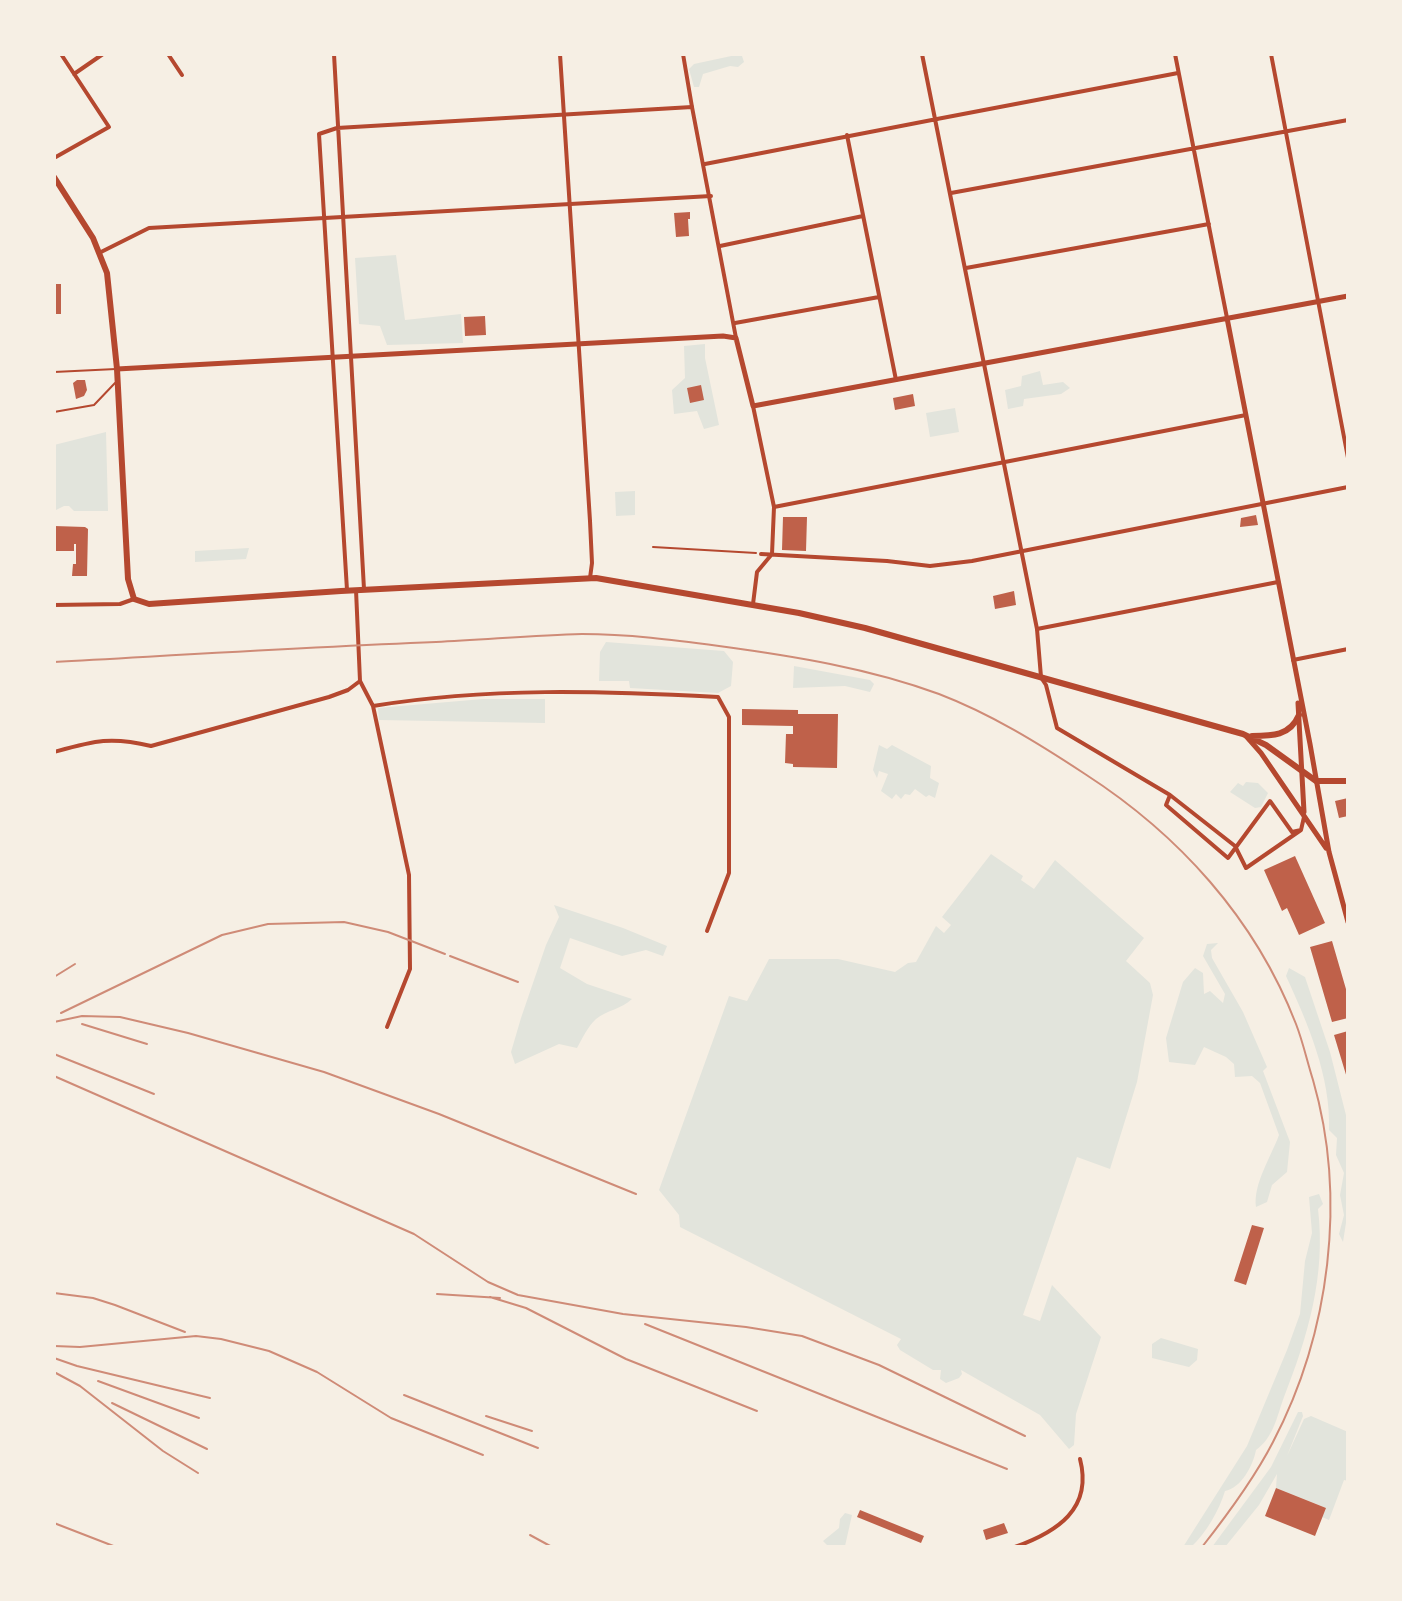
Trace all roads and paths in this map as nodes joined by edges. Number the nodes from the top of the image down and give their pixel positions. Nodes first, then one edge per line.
1 (61, 54) edge
2 (103, 54) edge
3 (168, 54) edge
4 (334, 54) edge
5 (560, 54) edge
6 (683, 54) edge
7 (922, 54) edge
8 (1175, 54) edge
9 (1271, 54) edge
10 (1179, 73) junction
11 (74, 74) junction
12 (182, 75) dead end
13 (692, 107) junction
14 (563, 114) junction
15 (937, 119) junction
16 (1348, 120) edge
17 (337, 128) junction
18 (1286, 132) junction
19 (847, 135) junction
20 (1194, 149) junction
21 (54, 158) edge
22 (705, 164) junction
23 (54, 177) edge
24 (951, 193) junction
25 (711, 196) junction
26 (568, 206) junction
27 (864, 216) junction
28 (343, 218) junction
29 (325, 219) junction
30 (1209, 224) junction
31 (720, 246) junction
32 (101, 252) junction
33 (966, 268) junction
34 (1348, 296) edge
35 (879, 297) junction
36 (1319, 301) junction
37 (1227, 318) junction
38 (735, 323) junction
39 (736, 338) junction
40 (577, 342) junction
41 (350, 355) junction
42 (334, 356) junction
43 (984, 364) junction
44 (117, 369) junction
45 (54, 372) edge
46 (896, 380) junction
47 (118, 381) junction
48 (753, 406) junction
49 (54, 412) edge
50 (1246, 415) junction
51 (1348, 458) edge
52 (1004, 461) junction
53 (1348, 487) edge
54 (1264, 503) junction
55 (774, 507) junction
56 (653, 547) dead end
57 (1022, 551) junction
58 (761, 554) joint
59 (772, 554) junction
60 (590, 578) junction
61 (1279, 582) junction
62 (347, 590) junction
63 (360, 590) junction
64 (134, 599) junction
65 (54, 605) edge
66 (752, 605) junction
67 (1037, 629) junction
68 (1348, 649) edge
69 (1293, 660) junction
70 (1041, 677) junction
71 (360, 681) junction
72 (1297, 686) junction
73 (373, 706) junction
74 (1299, 715) junction
75 (1247, 735) junction
76 (54, 752) edge
77 (1303, 770) junction
78 (1316, 781) junction
79 (1348, 781) edge
80 (1170, 795) junction
81 (1304, 815) junction
82 (1301, 830) junction
83 (1235, 846) junction
84 (1329, 852) junction
85 (1348, 922) edge
86 (707, 931) dead end
87 (387, 1027) dead end
88 (1080, 1459) dead end
89 (1015, 1547) edge

1 - 11 street
2 - 11 street
3 - 12 street
4 - 17 street
5 - 14 street
6 - 13 street
7 - 15 street
8 - 10 street
9 - 18 street
10 - 15 street
10 - 20 street
11 - 21 street
13 - 14 street
13 - 22 street
14 - 17 street
14 - 26 street
15 - 19 street
15 - 24 street
16 - 18 street
17 - 28 street
17 - 29 street
18 - 20 street
18 - 36 street
19 - 22 street
19 - 27 street
20 - 24 street
20 - 30 street
22 - 25 street
23 - 32 main road
24 - 33 street
25 - 26 street
25 - 31 street
26 - 28 street
26 - 40 street
27 - 31 street
27 - 35 street
28 - 29 street
28 - 41 street
29 - 32 street
29 - 42 street
30 - 33 street
30 - 37 street
31 - 38 street
32 - 44 main road
33 - 43 street
34 - 36 main road
35 - 38 street
35 - 46 street
36 - 37 main road
36 - 51 street
37 - 43 main road
37 - 50 main road
38 - 39 street
39 - 40 main road
39 - 48 main road
40 - 41 main road
40 - 60 street
41 - 42 main road
41 - 63 street
42 - 44 main road
42 - 62 street
43 - 46 main road
43 - 52 street
44 - 45 lane
44 - 47 main road
46 - 48 main road
47 - 49 lane
47 - 64 main road
48 - 55 street
50 - 52 street
50 - 54 main road
52 - 55 street
52 - 57 street
53 - 54 street
54 - 57 street
54 - 61 main road
55 - 59 street
56 - 58 path
57 - 59 street
57 - 67 street
58 - 59 street
59 - 66 street
60 - 63 main road
60 - 66 main road
61 - 67 street
61 - 69 main road
62 - 63 main road
62 - 64 main road
63 - 71 street
64 - 65 street
66 - 70 main road
67 - 70 street
68 - 69 street
69 - 72 main road
70 - 75 main road
70 - 80 street
71 - 73 street
71 - 76 street
72 - 74 main road
72 - 78 main road
73 - 86 street
73 - 87 street
74 - 75 main road
74 - 77 main road
75 - 77 main road
75 - 81 main road
77 - 78 main road
77 - 81 main road
78 - 79 main road
78 - 84 main road
80 - 83 street
80 - 83 street
81 - 82 street
81 - 84 main road
82 - 83 street
82 - 83 street
84 - 85 main road
88 - 89 street

